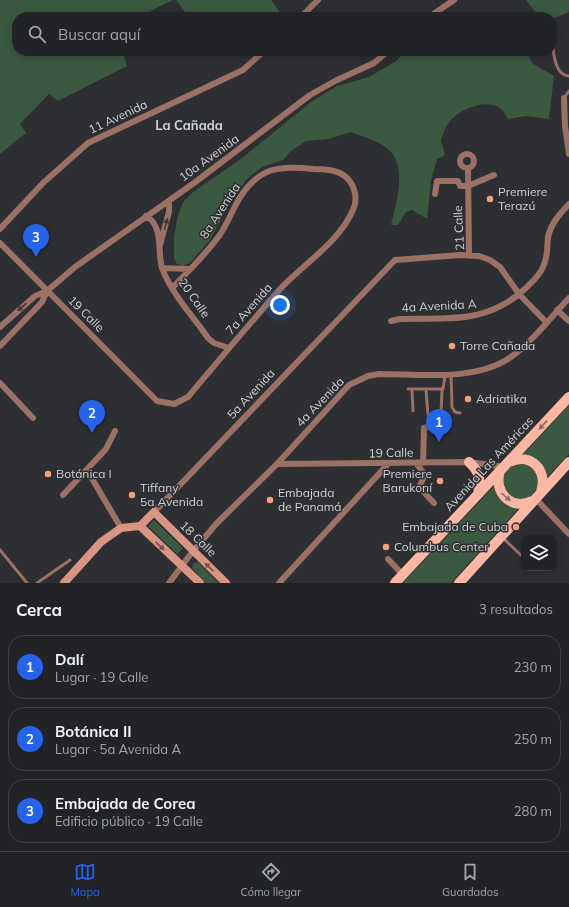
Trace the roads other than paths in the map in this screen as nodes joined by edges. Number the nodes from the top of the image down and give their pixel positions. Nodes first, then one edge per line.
1 (318, 0) edge
2 (454, 0) edge
3 (306, 12) edge
4 (436, 12) edge
5 (258, 56) edge
6 (382, 56) edge
7 (554, 56) edge
8 (569, 76) edge
9 (569, 91) edge
10 (567, 98) edge
11 (569, 154) edge
12 (468, 168) dead end
13 (494, 175) dead end
14 (468, 186) junction
15 (435, 194) dead end
16 (169, 201) junction
17 (569, 204) edge
18 (351, 214) joint
19 (146, 216) junction
20 (0, 229) edge
21 (0, 243) edge
22 (160, 247) junction
23 (469, 256) junction
24 (162, 268) junction
25 (190, 269) junction
26 (172, 288) junction
27 (47, 291) junction
28 (519, 294) junction
29 (569, 298) edge
30 (557, 310) junction
31 (391, 321) dead end
32 (569, 321) edge
33 (546, 322) junction
34 (0, 327) edge
35 (0, 346) edge
36 (229, 348) junction
37 (448, 374) junction
38 (0, 383) edge
39 (426, 390) junction
40 (442, 390) junction
41 (569, 397) edge
42 (157, 401) joint
43 (413, 411) dead end
44 (460, 413) dead end
45 (33, 418) dead end
46 (444, 427) dead end
47 (115, 431) dead end
48 (469, 462) junction
49 (569, 462) edge
50 (416, 463) junction
51 (423, 463) junction
52 (277, 464) junction
53 (388, 464) junction
54 (505, 467) junction
55 (87, 470) junction
56 (478, 494) junction
57 (63, 495) dead end
58 (536, 497) junction
59 (434, 503) dead end
60 (154, 512) junction
61 (140, 526) junction
62 (121, 528) junction
63 (569, 534) edge
64 (501, 536) junction
65 (0, 550) edge
66 (192, 551) junction
67 (521, 555) edge
68 (388, 559) dead end
69 (70, 560) dead end
70 (181, 565) junction
71 (403, 574) junction
72 (27, 583) edge
73 (37, 583) edge
74 (64, 583) edge
75 (170, 583) edge
76 (200, 583) edge
77 (226, 583) edge
78 (279, 583) edge
79 (395, 583) edge
80 (459, 583) edge

1 - 3 street
2 - 4 street
5 - 20 street, 11 Avenida
6 - 16 street, 10a Avenida
7 - 8 lane
9 - 10 lane
10 - 11 street
12 - 14 street, 21 Calle
13 - 14 street
14 - 15 street
14 - 23 street, 21 Calle
16 - 19 street, 10a Avenida
22 -> 16 street, 20 Calle
17 - 28 street, 4a Avenida A
18 - 25 street, 8a Avenida
18 - 36 street, 7a Avenida
19 - 22 street, 20 Calle
19 - 27 street, 10a Avenida
21 - 27 street, 19 Calle
22 - 24 street, 20 Calle
23 - 28 street, 21 Calle
23 - 60 street, 5a Avenida
24 - 25 street
24 - 26 street, 20 Calle
25 - 26 street, 8a Avenida
26 - 36 street, 20 Calle
27 -> 34 street, 10a Avenida
27 - 35 street, 10a Avenida
27 - 42 street, 19 Calle
28 - 31 street, 4a Avenida A
28 - 33 street, 21 Calle
29 - 30 street, 4a Avenida
30 - 32 street
30 - 33 street, 4a Avenida
33 - 37 street, 4a Avenida
36 - 42 street, 7a Avenida
37 - 40 lane
37 - 44 lane
37 - 52 street, 4a Avenida
38 - 45 street
39 - 40 lane
39 - 40 lane
39 - 43 lane
41 -> 54 main road, Avenida Las Américas
46 - 51 street
47 - 55 street
48 - 51 street, 19 Calle
48 - 54 street, 19 Calle
48 - 56 main road
49 - 58 main road
50 - 51 street, 19 Calle
50 - 53 street, 19 Calle
50 - 59 street
52 - 53 street, 19 Calle
52 - 66 street, 4a Avenida
53 - 78 street
54 - 56 main road, Avenida Las Américas
54 -> 58 main road
54 - 58 main road
55 - 57 street
55 - 62 street
56 - 71 main road, Avenida Las Américas
58 - 63 street
58 - 64 main road
60 - 61 street, 5a Avenida
60 - 66 street, 18 Calle
61 - 62 street
61 -> 70 street
62 - 74 street
64 - 67 lane
64 - 80 main road
65 - 72 lane
66 - 70 street, 4a Avenida
77 -> 66 street, 18 Calle
68 - 71 street
69 - 73 lane
70 - 75 street, 4a Avenida
70 - 76 street
71 - 79 main road, Avenida Las Américas

